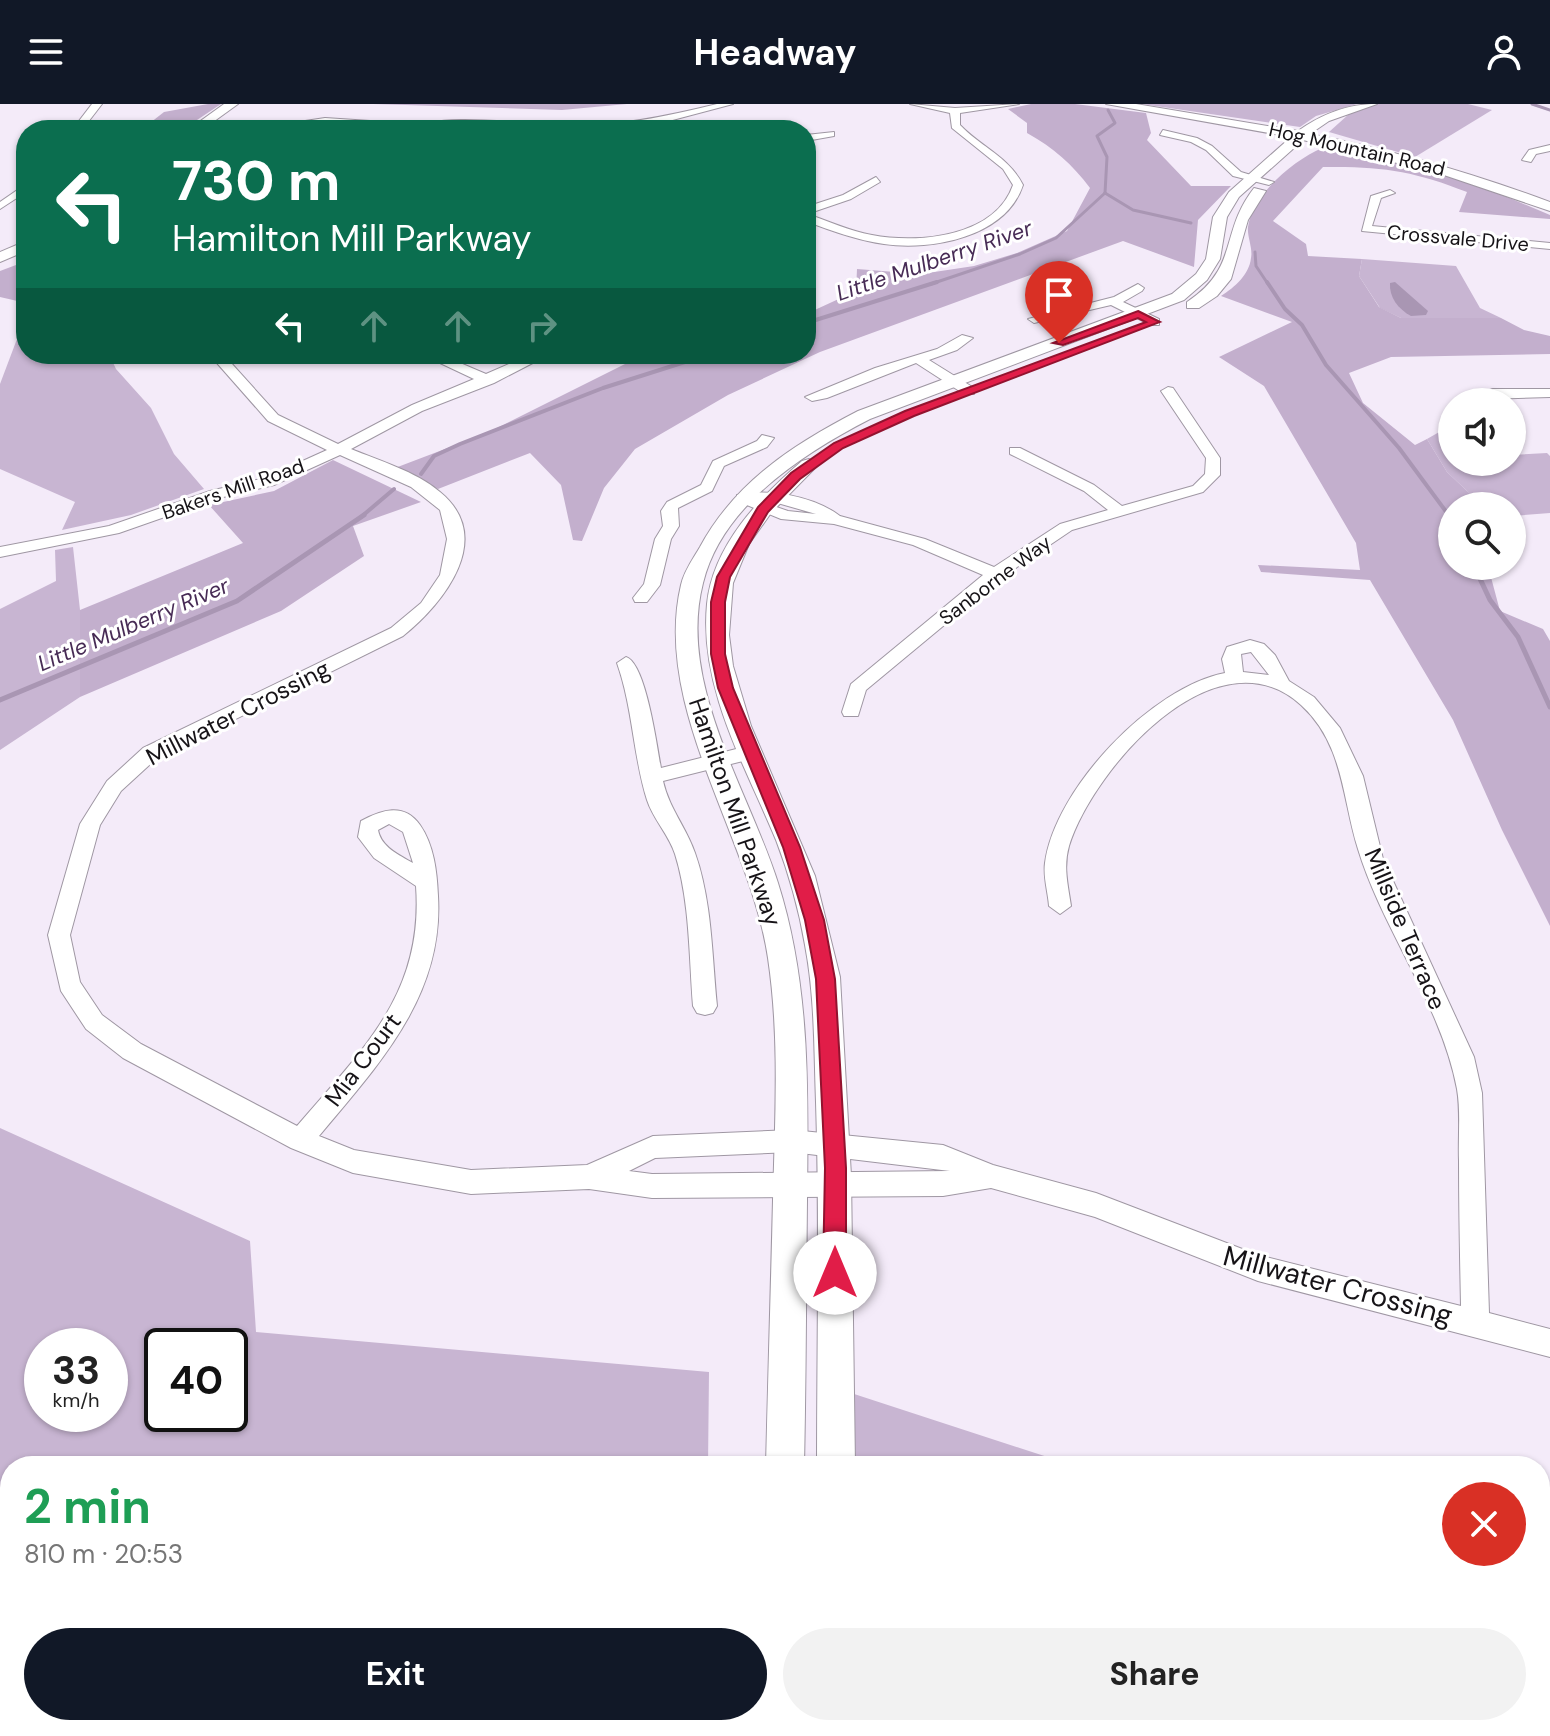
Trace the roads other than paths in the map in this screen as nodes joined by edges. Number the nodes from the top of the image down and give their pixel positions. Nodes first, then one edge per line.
1 (97, 104) edge
2 (232, 104) edge
3 (728, 104) edge
4 (915, 104) edge
5 (1014, 104) edge
6 (1112, 104) edge
7 (1371, 104) edge
8 (1002, 106) edge
9 (955, 111) junction
10 (85, 120) edge
11 (209, 120) edge
12 (667, 120) edge
13 (1163, 133) dead end
14 (831, 134) dead end
15 (1311, 135) junction
16 (816, 136) edge
17 (1550, 148) edge
18 (1527, 160) dead end
19 (876, 180) dead end
20 (1260, 180) junction
21 (1390, 193) dead end
22 (1550, 207) edge
23 (816, 210) edge
24 (816, 219) edge
25 (1550, 246) edge
26 (1138, 288) dead end
27 (1112, 302) junction
28 (1147, 318) junction
29 (1034, 319) dead end
30 (967, 338) dead end
31 (920, 360) junction
32 (225, 364) edge
33 (451, 364) edge
34 (522, 364) edge
35 (489, 380) junction
36 (961, 386) junction
37 (1168, 391) dead end
38 (1526, 392) edge
39 (1550, 393) edge
40 (812, 397) dead end
41 (767, 438) dead end
42 (335, 451) junction
43 (1015, 451) dead end
44 (739, 497) junction
45 (1117, 510) junction
46 (0, 552) edge
47 (995, 574) junction
48 (641, 598) dead end
49 (626, 663) dead end
50 (1235, 677) junction
51 (1281, 683) junction
52 (851, 712) dead end
53 (752, 752) junction
54 (718, 760) junction
55 (651, 777) junction
56 (425, 881) dead end
57 (1060, 906) dead end
58 (705, 1006) dead end
59 (300, 1140) junction
60 (792, 1141) junction
61 (834, 1143) junction
62 (991, 1176) junction
63 (589, 1177) junction
64 (791, 1182) junction
65 (835, 1185) junction
66 (1475, 1322) junction
67 (1550, 1343) edge
68 (785, 1456) edge
69 (836, 1456) edge

1 - 10 street
2 - 11 street
3 - 12 street
4 - 9 street
5 - 8 street
6 - 15 street, Hog Mountain Road
7 - 15 street, Hamilton Mill Parkway
8 - 9 street
9 - 24 street
13 - 20 street
14 - 16 street
15 - 20 street, Hamilton Mill Parkway
15 - 22 street, Hog Mountain Road
17 - 18 street
19 - 23 street
20 - 28 street, Hamilton Mill Parkway
21 - 25 street, Crossvale Drive
26 - 27 street
27 - 28 street
27 - 29 street
28 - 36 street, Hamilton Mill Parkway
30 - 31 street
31 - 36 street
31 - 40 street
32 - 42 street, Millwater Crossing
33 - 35 street
34 - 35 street, Bakers Mill Road
35 - 42 street, Bakers Mill Road
36 - 44 street, Hamilton Mill Parkway
36 - 44 street, Hamilton Mill Parkway
37 - 45 street, Sanborne Way
38 - 39 street
41 - 44 street
42 - 46 street, Bakers Mill Road
42 - 59 street, Millwater Crossing
43 - 45 street
44 - 47 street
44 - 48 street
44 - 53 street, Hamilton Mill Parkway
44 - 54 street, Hamilton Mill Parkway
45 - 47 street, Sanborne Way
47 - 52 street, Sanborne Way
49 - 55 street
50 - 51 street, Millside Terrace
50 - 51 street
50 - 57 street, Millside Terrace
51 - 66 street, Millside Terrace
53 - 54 street
53 - 61 street, Hamilton Mill Parkway
54 - 55 street
54 - 60 street, Hamilton Mill Parkway
55 - 58 street
56 - 59 street, Mia Court
59 - 63 street, Millwater Crossing
60 - 61 street, Millwater Crossing
60 - 63 street, Millwater Crossing
60 - 64 street, Hamilton Mill Parkway
61 - 62 street, Millwater Crossing
61 - 65 street, Hamilton Mill Parkway
62 - 65 street, Millwater Crossing
62 - 66 street, Millwater Crossing
63 - 64 street, Millwater Crossing
64 - 65 street, Millwater Crossing
64 - 68 street, Hamilton Mill Parkway
65 - 69 street, Hamilton Mill Parkway
66 - 67 street, Millwater Crossing

